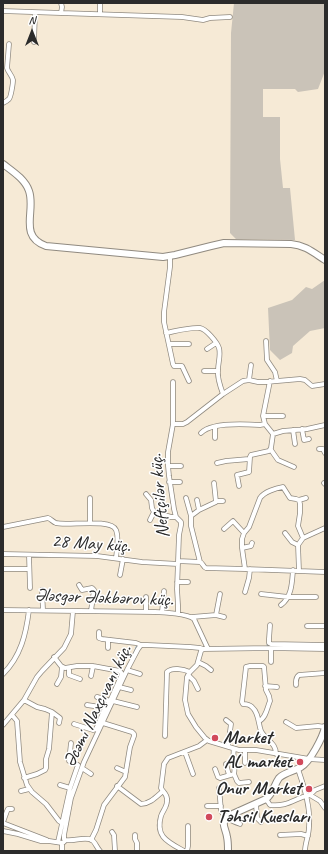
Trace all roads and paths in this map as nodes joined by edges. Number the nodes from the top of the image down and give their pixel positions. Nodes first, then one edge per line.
1 (61, 3) edge
2 (100, 3) edge
3 (3, 11) edge
4 (35, 13) junction
5 (61, 13) junction
6 (100, 14) junction
7 (230, 17) dead end
8 (34, 42) dead end
9 (9, 44) dead end
10 (3, 103) edge
11 (3, 164) edge
12 (170, 256) junction
13 (325, 260) edge
14 (166, 333) junction
15 (266, 341) dead end
16 (216, 343) junction
17 (169, 344) junction
18 (190, 344) dead end
19 (208, 349) dead end
20 (251, 365) dead end
21 (204, 371) dead end
22 (218, 371) junction
23 (189, 380) dead end
24 (249, 380) junction
25 (270, 381) junction
26 (277, 381) junction
27 (173, 382) dead end
28 (325, 384) edge
29 (223, 394) junction
30 (263, 416) junction
31 (283, 416) dead end
32 (173, 424) junction
33 (251, 424) junction
34 (265, 424) junction
35 (325, 425) edge
36 (215, 427) junction
37 (302, 429) junction
38 (250, 430) dead end
39 (293, 430) junction
40 (201, 433) dead end
41 (273, 434) junction
42 (215, 438) dead end
43 (309, 439) dead end
44 (295, 444) dead end
45 (319, 449) dead end
46 (270, 450) junction
47 (325, 453) edge
48 (249, 459) junction
49 (217, 463) dead end
50 (168, 466) junction
51 (181, 466) dead end
52 (294, 468) dead end
53 (169, 482) junction
54 (180, 482) dead end
55 (214, 483) dead end
56 (239, 486) dead end
57 (146, 494) dead end
58 (90, 498) dead end
59 (186, 498) dead end
60 (306, 498) dead end
61 (197, 500) dead end
62 (299, 500) junction
63 (216, 501) junction
64 (223, 501) dead end
65 (199, 510) junction
66 (154, 512) junction
67 (190, 516) junction
68 (176, 517) junction
69 (150, 520) dead end
70 (90, 523) junction
71 (3, 527) edge
72 (325, 528) edge
73 (224, 529) dead end
74 (244, 533) junction
75 (285, 533) dead end
76 (303, 538) junction
77 (252, 542) dead end
78 (298, 545) junction
79 (242, 548) junction
80 (3, 554) edge
81 (29, 555) junction
82 (116, 558) junction
83 (123, 559) junction
84 (178, 562) junction
85 (200, 562) junction
86 (245, 568) junction
87 (3, 569) edge
88 (29, 569) junction
89 (250, 569) junction
90 (293, 570) junction
91 (299, 571) junction
92 (325, 572) edge
93 (120, 574) dead end
94 (177, 582) junction
95 (188, 582) dead end
96 (79, 585) dead end
97 (30, 588) dead end
98 (42, 590) dead end
99 (164, 591) dead end
100 (245, 592) dead end
101 (220, 594) dead end
102 (261, 594) dead end
103 (288, 596) junction
104 (146, 597) dead end
105 (316, 597) dead end
106 (281, 605) dead end
107 (3, 610) edge
108 (29, 610) junction
109 (43, 610) junction
110 (73, 611) junction
111 (91, 611) junction
112 (146, 612) junction
113 (162, 612) junction
114 (178, 614) junction
115 (216, 615) junction
116 (192, 617) junction
117 (224, 617) dead end
118 (270, 625) dead end
119 (307, 626) dead end
120 (325, 626) edge
121 (99, 632) dead end
122 (108, 641) junction
123 (142, 645) junction
124 (325, 645) edge
125 (108, 648) dead end
126 (271, 648) junction
127 (205, 649) junction
128 (325, 649) edge
129 (54, 657) junction
130 (198, 662) junction
131 (271, 662) dead end
132 (93, 666) junction
133 (62, 667) junction
134 (69, 668) junction
135 (127, 670) junction
136 (211, 670) dead end
137 (325, 672) edge
138 (189, 673) junction
139 (3, 674) edge
140 (140, 674) dead end
141 (91, 676) dead end
142 (80, 679) dead end
143 (57, 684) dead end
144 (296, 685) dead end
145 (265, 686) junction
146 (119, 687) junction
147 (277, 687) dead end
148 (198, 689) dead end
149 (131, 690) dead end
150 (97, 697) dead end
151 (24, 700) junction
152 (111, 701) junction
153 (87, 705) dead end
154 (137, 707) dead end
155 (107, 708) junction
156 (52, 712) junction
157 (12, 715) junction
158 (226, 720) dead end
159 (259, 721) junction
160 (286, 722) dead end
161 (59, 723) dead end
162 (103, 723) junction
163 (74, 724) dead end
164 (3, 725) edge
165 (325, 727) edge
166 (165, 736) dead end
167 (207, 740) junction
168 (71, 743) dead end
169 (228, 746) junction
170 (234, 748) junction
171 (245, 750) junction
172 (185, 752) junction
173 (276, 754) junction
174 (309, 760) junction
175 (325, 760) edge
176 (245, 763) dead end
177 (226, 764) dead end
178 (82, 768) junction
179 (117, 768) dead end
180 (216, 769) dead end
181 (298, 769) junction
182 (126, 772) junction
183 (91, 774) dead end
184 (193, 774) dead end
185 (234, 774) junction
186 (229, 775) junction
187 (24, 778) junction
188 (249, 782) dead end
189 (60, 785) dead end
190 (117, 786) junction
191 (325, 786) edge
192 (70, 788) junction
193 (218, 788) dead end
194 (29, 789) junction
195 (21, 791) dead end
196 (163, 791) junction
197 (308, 796) junction
198 (266, 799) junction
199 (256, 804) junction
200 (207, 806) dead end
201 (221, 806) junction
202 (325, 808) edge
203 (12, 809) dead end
204 (226, 817) junction
205 (62, 822) junction
206 (261, 822) dead end
207 (3, 823) edge
208 (240, 824) dead end
209 (188, 826) dead end
210 (3, 831) edge
211 (112, 832) dead end
212 (135, 835) dead end
213 (280, 835) dead end
214 (308, 836) junction
215 (91, 840) junction
216 (49, 841) junction
217 (62, 842) junction
218 (62, 851) edge
219 (100, 851) edge
220 (115, 851) edge
221 (137, 851) edge
222 (184, 851) edge
223 (187, 851) edge
224 (228, 851) edge
225 (305, 851) edge

1 - 5 street
2 - 6 street
3 - 4 street
4 - 5 street
4 - 8 street
5 - 6 street
6 - 7 street
9 - 10 street
11 - 12 street
12 - 13 street
12 - 14 street
14 - 16 street
14 - 17 street
15 - 26 street
16 - 19 street
16 - 22 street
17 - 18 street
17 - 23 street
20 - 24 street
21 - 22 street
22 - 29 street
24 - 25 street
24 - 29 street
25 - 26 street
25 - 30 street
26 - 28 street
27 - 32 street, Neftçilər küç.
29 - 32 street
30 - 31 street
30 - 34 street
32 - 50 street, Neftçilər küç.
33 - 34 street
33 - 36 street
33 - 38 street
34 - 41 street
35 - 37 street
36 - 40 street
36 - 42 street
37 - 39 street
37 - 43 street
39 - 41 street
39 - 44 street
41 - 46 street
45 - 47 street
46 - 48 street
46 - 52 street
48 - 49 street
48 - 56 street
50 - 51 street
50 - 53 street, Neftçilər küç.
53 - 54 street
53 - 68 street, Neftçilər küç.
55 - 63 street
57 - 66 street
58 - 70 street
59 - 67 street
60 - 62 street
61 - 65 street
62 - 74 street
62 - 76 street
63 - 64 street
63 - 65 street
65 - 67 street
66 - 68 street
66 - 69 street
67 - 85 street
68 - 84 street, Neftçilər küç.
70 - 71 street
70 - 82 street
72 - 76 street
73 - 74 street
74 - 79 street
75 - 78 street
76 - 78 street
77 - 79 street
78 - 91 street
79 - 86 street
80 - 81 street, 28 May küç.
81 - 82 street, 28 May küç.
81 - 88 street
82 - 83 street, 28 May küç.
83 - 84 street, 28 May küç.
83 - 93 street
84 - 85 street, 28 May küç.
84 - 94 street, Neftçilər küç.
85 - 86 street, 28 May küç.
86 - 89 street, 28 May küç.
87 - 88 street
88 - 97 street
89 - 90 street, 28 May küç.
89 - 100 street
90 - 91 street, 28 May küç.
90 - 103 street
91 - 92 street, 28 May küç.
94 - 95 street
94 - 114 street, Neftçilər küç.
96 - 111 street
98 - 109 street
99 - 113 street
101 - 115 street
102 - 103 street
103 - 105 street
103 - 106 street
104 - 112 street
107 - 108 street, Ələsgər Ələkbərov küç.
108 - 109 street, Ələsgər Ələkbərov küç.
108 - 139 street
109 - 110 street, Ələsgər Ələkbərov küç.
110 - 111 street, Ələsgər Ələkbərov küç.
110 - 129 street
111 - 112 street, Ələsgər Ələkbərov küç.
112 - 113 street, Ələsgər Ələkbərov küç.
113 - 114 street, Ələsgər Ələkbərov küç.
114 - 116 street, Ələsgər Ələkbərov küç.
115 - 116 street
115 - 117 street
116 - 127 street, Ələsgər Ələkbərov küç.
118 - 124 street
119 - 120 street
121 - 122 street
122 - 123 street
122 - 125 street
123 - 127 street, Əcəmi Naxçıvani küç.
123 - 135 street, Əcəmi Naxçıvani küç.
126 - 127 street, Əcəmi Naxçıvani küç.
126 - 128 street, Əcəmi Naxçıvani küç.
126 - 131 street
127 - 130 street
129 - 133 street
129 - 151 street
130 - 136 street
130 - 138 street
132 - 134 street
132 - 141 street
132 - 152 street
133 - 134 street
133 - 143 street
134 - 142 street
135 - 140 street
135 - 146 street, Əcəmi Naxçıvani küç.
137 - 144 street
138 - 148 street
138 - 166 street
138 - 167 street
145 - 147 street
145 - 159 street
145 - 159 street
146 - 149 street
146 - 152 street, Əcəmi Naxçıvani küç.
150 - 152 street
151 - 156 street
151 - 157 street
152 - 154 street
152 - 155 street
153 - 155 street
155 - 162 street, Əcəmi Naxçıvani küç.
155 - 163 street
156 - 161 street
156 - 187 street
157 - 164 street
157 - 187 street
158 - 169 street
159 - 173 street
160 - 165 street
162 - 178 street, Əcəmi Naxçıvani küç.
162 - 182 street
165 - 174 street
167 - 169 street
167 - 172 street
168 - 192 street
169 - 170 street
170 - 171 street
170 - 185 street
171 - 173 street
171 - 176 street
172 - 184 street
172 - 196 street
173 - 174 street
174 - 175 street
174 - 181 street
177 - 186 street
178 - 183 street
178 - 217 street, Əcəmi Naxçıvani küç.
179 - 182 street
180 - 186 street
181 - 197 street
181 - 198 street
182 - 190 street
185 - 186 street
185 - 188 street
187 - 194 street
189 - 192 street
190 - 196 street
190 - 215 street
191 - 197 street
192 - 205 street
193 - 201 street
194 - 195 street
194 - 205 street
196 - 222 street
197 - 198 street
197 - 202 street
197 - 214 street
198 - 199 street
199 - 204 street
199 - 206 street
200 - 201 street
201 - 204 street
203 - 207 street
204 - 208 street
204 - 224 street
205 - 217 street
207 - 216 street
209 - 223 street
210 - 216 street
211 - 220 street
212 - 221 street
213 - 214 street
214 - 225 street
215 - 217 street
215 - 219 street
216 - 217 street
217 - 218 street

